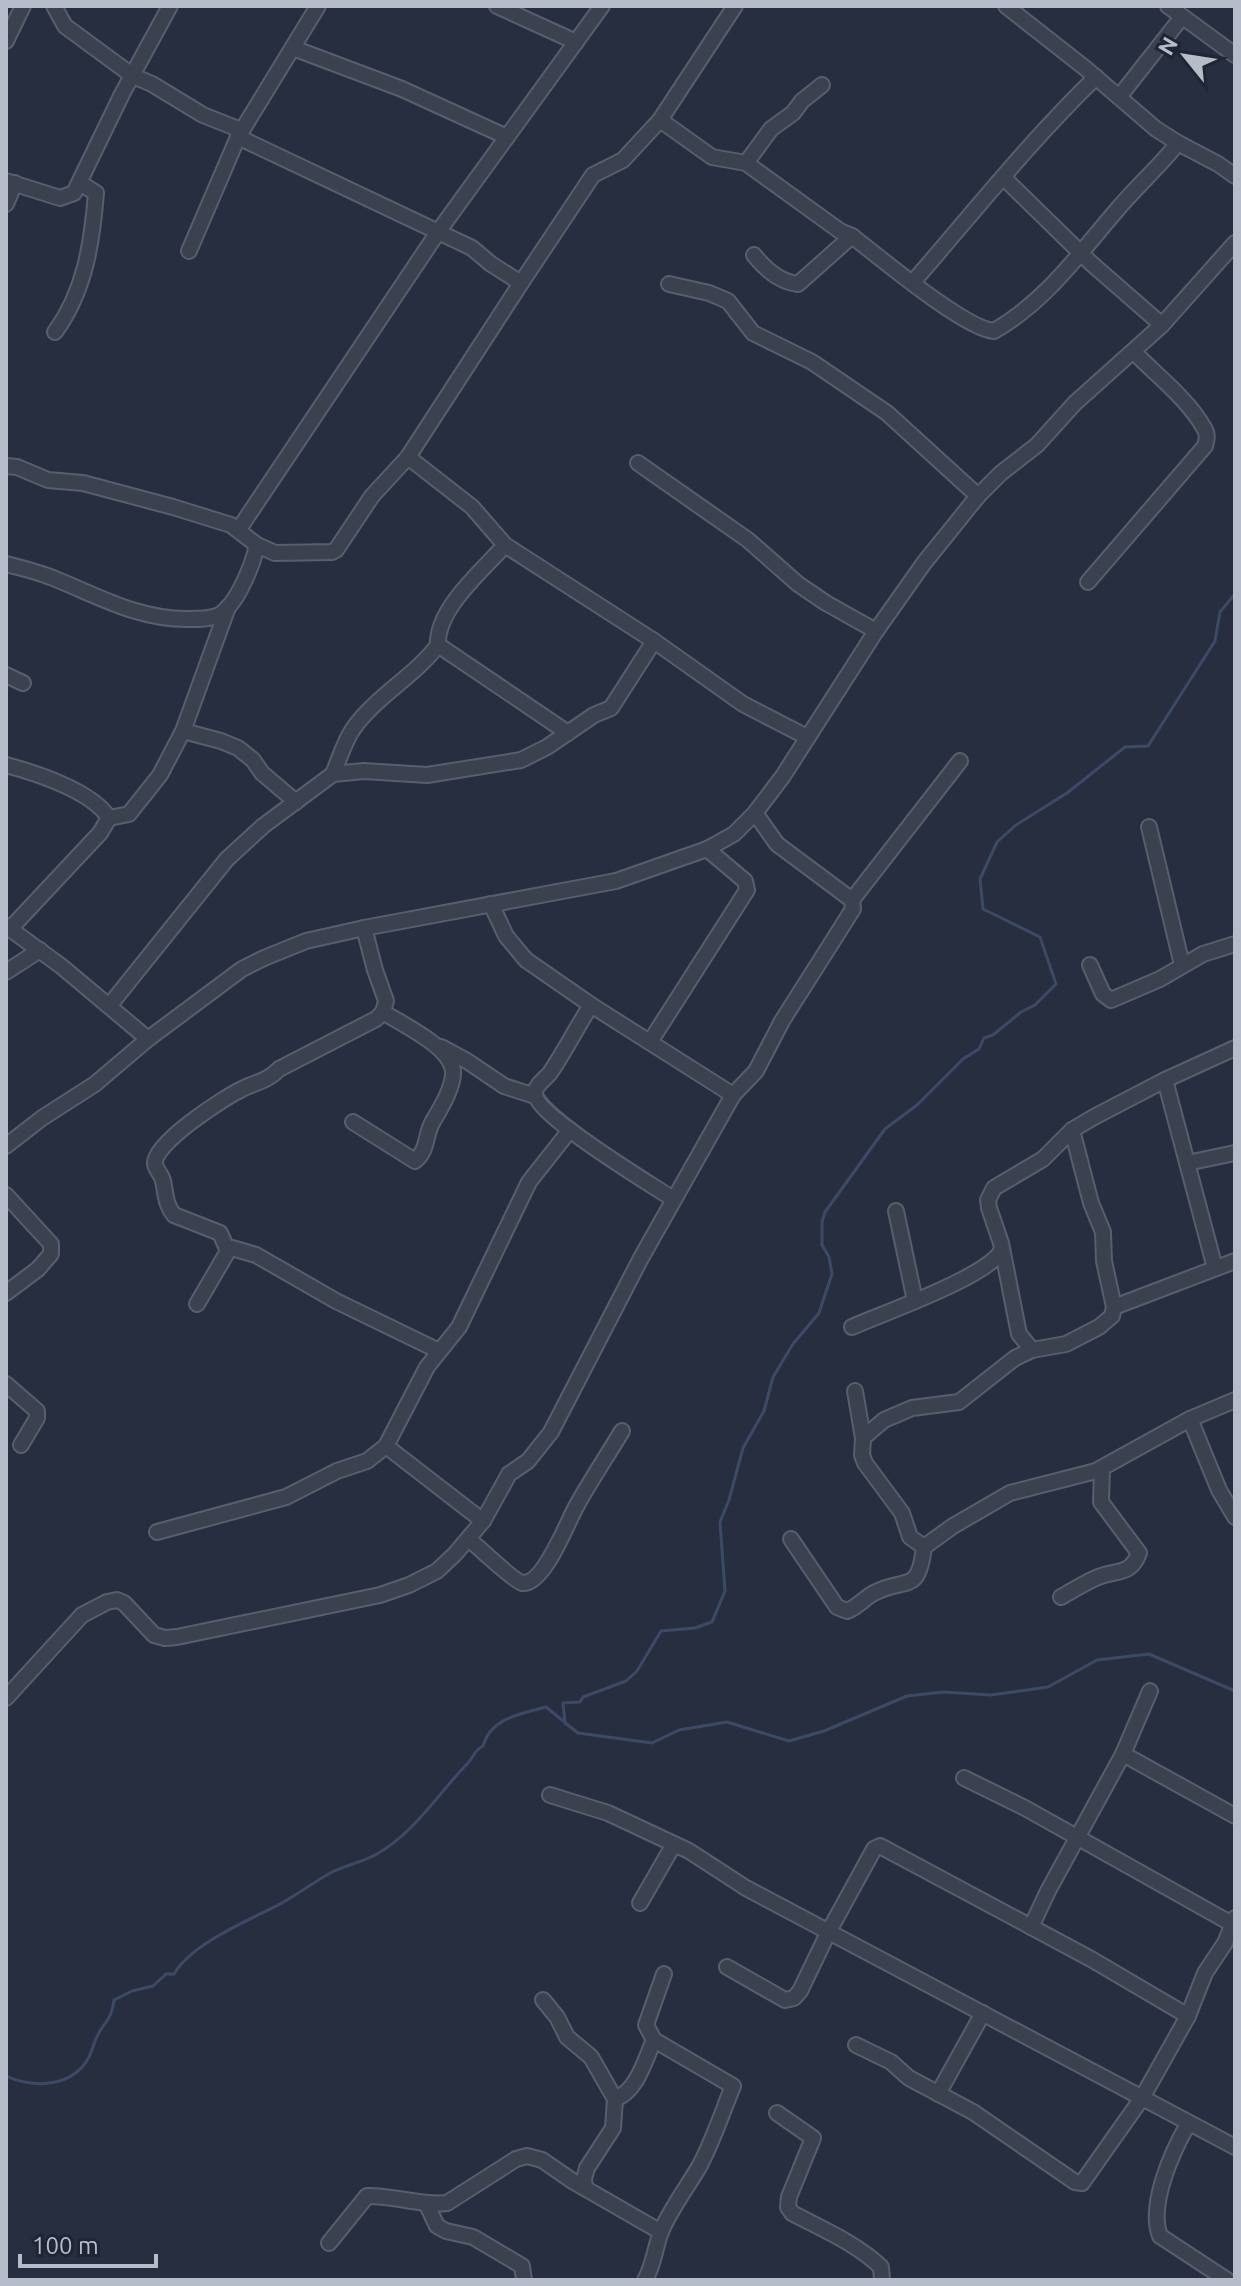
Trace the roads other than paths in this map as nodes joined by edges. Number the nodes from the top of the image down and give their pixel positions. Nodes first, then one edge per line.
1 (23, 6) edge
2 (54, 6) edge
3 (170, 6) edge
4 (318, 6) edge
5 (497, 6) edge
6 (602, 6) edge
7 (735, 6) edge
8 (1006, 6) edge
9 (1168, 6) edge
10 (1182, 17) junction
11 (6, 41) edge
12 (576, 42) junction
13 (293, 48) junction
14 (1235, 55) edge
15 (133, 76) junction
16 (1096, 77) junction
17 (822, 85) dead end
18 (1119, 97) junction
19 (660, 120) junction
20 (240, 133) junction
21 (507, 137) junction
22 (1178, 143) junction
23 (746, 163) junction
24 (1235, 176) edge
25 (1004, 178) junction
26 (10, 182) edge
27 (80, 183) junction
28 (6, 204) edge
29 (438, 232) junction
30 (852, 236) junction
31 (1235, 243) edge
32 (189, 251) dead end
33 (1081, 253) junction
34 (754, 255) dead end
35 (913, 282) junction
36 (521, 283) junction
37 (669, 284) dead end
38 (1162, 325) junction
39 (55, 332) dead end
40 (1134, 352) junction
41 (408, 457) junction
42 (638, 463) dead end
43 (6, 466) edge
44 (978, 496) junction
45 (239, 529) junction
46 (257, 545) junction
47 (505, 545) junction
48 (6, 564) edge
49 (1088, 582) dead end
50 (228, 607) junction
51 (876, 631) junction
52 (654, 641) junction
53 (438, 645) junction
54 (6, 675) edge
55 (23, 683) dead end
56 (183, 731) junction
57 (568, 733) junction
58 (807, 737) junction
59 (960, 761) dead end
60 (6, 765) edge
61 (333, 774) junction
62 (296, 802) junction
63 (755, 813) junction
64 (109, 818) junction
65 (1149, 827) dead end
66 (707, 849) junction
67 (852, 900) junction
68 (491, 904) junction
69 (8, 928) edge
70 (364, 928) junction
71 (1235, 944) edge
72 (40, 950) junction
73 (1090, 965) dead end
74 (1182, 965) junction
75 (6, 972) edge
76 (591, 1005) junction
77 (109, 1006) junction
78 (383, 1012) junction
79 (148, 1039) junction
80 (650, 1042) junction
81 (441, 1047) junction
82 (1235, 1048) edge
83 (1165, 1080) junction
84 (733, 1095) junction
85 (535, 1096) junction
86 (353, 1122) dead end
87 (570, 1130) junction
88 (1072, 1130) junction
89 (6, 1146) edge
90 (1235, 1153) edge
91 (1187, 1163) junction
92 (6, 1195) edge
93 (673, 1199) junction
94 (896, 1211) dead end
95 (1002, 1250) junction
96 (228, 1251) junction
97 (1235, 1261) edge
98 (1215, 1268) junction
99 (6, 1293) edge
100 (915, 1301) junction
101 (197, 1304) dead end
102 (1114, 1307) junction
103 (852, 1327) dead end
104 (1032, 1350) junction
105 (439, 1351) junction
106 (6, 1384) edge
107 (855, 1391) dead end
108 (1235, 1400) edge
109 (1190, 1419) junction
110 (622, 1431) dead end
111 (863, 1438) junction
112 (21, 1445) dead end
113 (386, 1446) junction
114 (1102, 1468) junction
115 (1234, 1513) edge
116 (483, 1521) junction
117 (157, 1532) dead end
118 (791, 1539) dead end
119 (470, 1540) junction
120 (924, 1547) junction
121 (1061, 1597) dead end
122 (1150, 1691) dead end
123 (6, 1698) edge
124 (1123, 1754) junction
125 (964, 1778) dead end
126 (550, 1795) dead end
127 (1235, 1816) edge
128 (1077, 1838) junction
129 (674, 1844) junction
130 (640, 1903) dead end
131 (1234, 1921) edge
132 (1031, 1927) junction
133 (829, 1931) junction
134 (727, 1967) dead end
135 (664, 1974) dead end
136 (543, 2000) dead end
137 (983, 2013) junction
138 (1188, 2016) junction
139 (654, 2040) junction
140 (856, 2045) dead end
141 (634, 2084) junction
142 (938, 2094) junction
143 (1142, 2098) junction
144 (615, 2099) junction
145 (777, 2113) dead end
146 (1188, 2124) junction
147 (613, 2128) junction
148 (1235, 2147) edge
149 (585, 2188) junction
150 (426, 2203) junction
151 (661, 2232) junction
152 (329, 2243) dead end
153 (1220, 2278) edge
154 (524, 2280) edge
155 (645, 2280) edge
156 (882, 2280) edge

1 - 11 street
2 - 15 street
3 - 15 street
4 - 13 street
5 - 12 street
6 - 12 street
7 - 19 street
8 - 16 street
9 - 10 street
10 - 14 street
10 - 18 street
12 - 21 street
13 - 20 street
13 - 21 street
15 - 20 street
15 - 27 street
16 - 18 street
16 - 25 street
17 - 23 street
18 - 22 street
19 - 23 street
19 - 36 street
20 - 29 street
20 - 32 street
21 - 29 street
22 - 24 street
22 - 33 street
23 - 30 street
25 - 33 street
25 - 35 street
26 - 27 street
26 - 28 street
27 - 39 street
29 - 36 street
29 - 45 street
30 - 34 street
30 - 35 street
31 - 38 street
33 - 35 street
33 - 38 street
36 - 41 street
37 - 44 street
38 - 40 street
40 - 44 street
40 - 49 street
41 - 46 street
41 - 47 street
42 - 51 street
43 - 45 street
44 - 51 street
45 - 46 street
46 - 50 street
47 - 52 street
47 - 53 street
48 - 50 street
50 - 56 street
51 - 58 street
52 - 57 street
52 - 58 street
53 - 57 street
53 - 61 street
54 - 55 street
56 - 62 street
56 - 64 street
57 - 61 street
58 - 63 street
59 - 67 street
60 - 64 street
61 - 62 street
62 - 77 street
63 - 66 street
63 - 67 street
64 - 69 street
65 - 74 street
66 - 68 street
66 - 80 street
67 - 84 street
68 - 70 street
68 - 76 street
69 - 72 street
70 - 78 street
70 - 79 street
71 - 74 street
72 - 75 street
72 - 77 street
73 - 74 street
76 - 80 street
76 - 85 street
77 - 79 street
78 - 81 street
78 - 96 street
79 - 89 street
80 - 84 street
81 - 85 street
81 - 86 street
82 - 83 street
83 - 88 street
83 - 91 street
84 - 93 street
85 - 87 street
87 - 93 street
87 - 105 street
88 - 95 street
88 - 102 street
90 - 91 street
91 - 98 street
92 - 99 street
93 - 116 street
94 - 100 street
95 - 100 street
95 - 104 street
96 - 101 street
96 - 105 street
97 - 98 street
98 - 102 street
100 - 103 street
102 - 104 street
104 - 111 street
105 - 113 street
106 - 112 street
107 - 111 street
108 - 109 street
109 - 114 street
109 - 115 street
110 - 119 street
111 - 120 street
113 - 116 street
113 - 117 street
114 - 120 street
114 - 121 street
116 - 119 street
118 - 120 street
119 - 123 street
122 - 124 street
124 - 127 street
124 - 128 street
125 - 128 street
126 - 129 street
128 - 131 street
128 - 132 street
129 - 130 street
129 - 133 street
131 - 138 street
132 - 133 street
132 - 138 street
133 - 134 street
133 - 137 street
135 - 139 street
136 - 144 street
137 - 142 street
137 - 143 street
138 - 143 street
139 - 141 street
139 - 151 street
140 - 142 street
141 - 144 street
141 - 147 street
142 - 143 street
143 - 146 street
144 - 147 street
145 - 156 street
146 - 148 street
146 - 153 street
147 - 149 street
149 - 150 street
149 - 151 street
150 - 152 street
150 - 154 street
151 - 155 street

